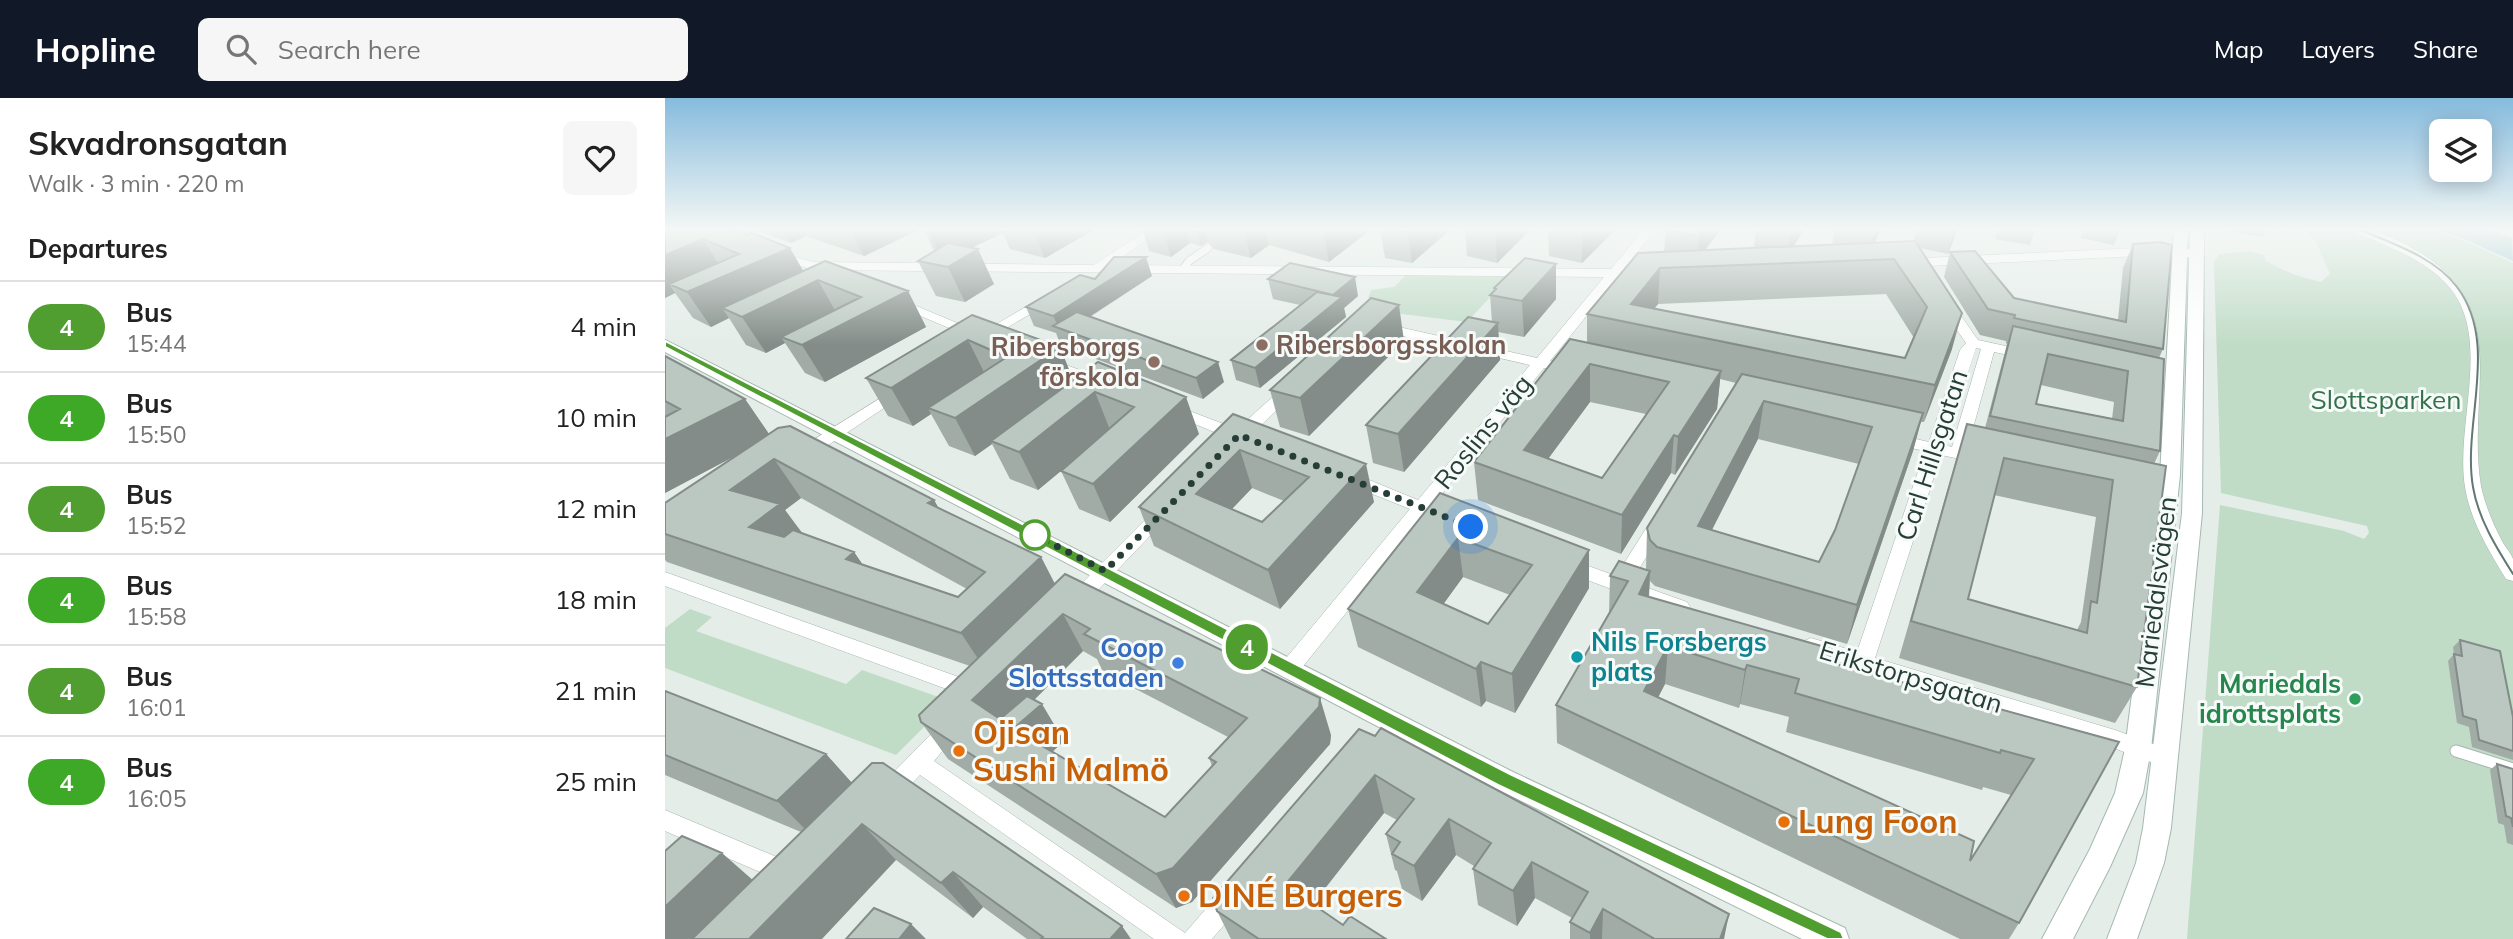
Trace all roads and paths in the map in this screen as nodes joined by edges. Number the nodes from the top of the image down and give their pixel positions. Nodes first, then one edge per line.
1 (867, 267) edge
2 (1040, 267) edge
3 (1618, 267) edge
4 (2065, 267) edge
5 (2188, 267) edge
6 (2433, 267) edge
7 (1098, 268) junction
8 (1894, 268) edge
9 (1183, 269) joint
10 (860, 276) edge
11 (1656, 277) edge
12 (1927, 277) junction
13 (1608, 279) junction
14 (883, 297) edge
15 (1363, 326) edge
16 (1973, 343) junction
17 (665, 345) edge
18 (1989, 346) junction
19 (1033, 357) edge
20 (2042, 358) edge
21 (1538, 363) junction
22 (1590, 373) edge
23 (1301, 378) edge
24 (915, 382) edge
25 (2177, 389) junction
26 (1123, 391) edge
27 (1161, 405) edge
28 (838, 432) junction
29 (1239, 435) junction
30 (1881, 436) edge
31 (1263, 445) edge
32 (1935, 448) junction
33 (1958, 453) junction
34 (1221, 454) edge
35 (1997, 461) edge
36 (787, 465) edge
37 (1336, 474) edge
38 (1175, 500) edge
39 (1668, 506) edge
40 (1422, 507) junction
41 (1459, 522) edge
42 (1558, 562) edge
43 (1105, 571) junction
44 (2513, 574) edge
45 (665, 579) edge
46 (1620, 586) junction
47 (1698, 612) edge
48 (1056, 621) edge
49 (1787, 639) edge
50 (1864, 662) junction
51 (1289, 669) junction
52 (2456, 751) dead end
53 (2151, 753) junction
54 (918, 762) junction
55 (2513, 769) edge
56 (875, 806) edge
57 (665, 821) edge
58 (1249, 878) edge
59 (783, 899) edge
60 (1175, 939) edge
61 (1195, 939) edge
62 (1834, 939) edge
63 (2057, 939) edge
64 (2122, 939) edge

1 - 10 street
2 - 7 street
3 - 13 street, Roslins väg
4 - 12 street
5 - 25 main road, Mariedalsvägen
6 - 44 street
7 - 9 street
7 - 14 street
8 - 12 street
9 - 13 street
11 - 13 street
12 - 16 street, Carl Hillsgatan
13 - 21 street, Roslins väg
15 - 21 street
16 - 18 street
16 - 32 street, Carl Hillsgatan
17 - 28 main road
18 - 20 street
18 - 33 street, Carl Hillsgatan
19 - 26 street
21 - 22 street
21 - 40 street, Roslins väg
23 - 29 street
24 - 28 street
25 - 53 main road, Mariedalsvägen
25 - 53 main road, Mariedalsvägen
27 - 29 street
28 - 36 street
28 - 43 main road
29 - 31 street
29 - 34 street
30 - 32 street
32 - 33 street
32 - 50 street, Carl Hillsgatan
33 - 35 street
37 - 40 street
38 - 43 street
39 - 46 street
40 - 41 street
40 - 51 street, Roslins väg
42 - 46 street
43 - 48 street
43 - 51 main road
45 - 54 street
46 - 47 street
49 - 50 street, Erikstorpsgatan
50 - 53 street, Erikstorpsgatan
51 - 62 main road
52 - 55 lane
53 - 63 main road, Mariedalsvägen
53 - 64 main road, Mariedalsvägen
54 - 56 street
54 - 60 street
57 - 59 street
58 - 61 street

